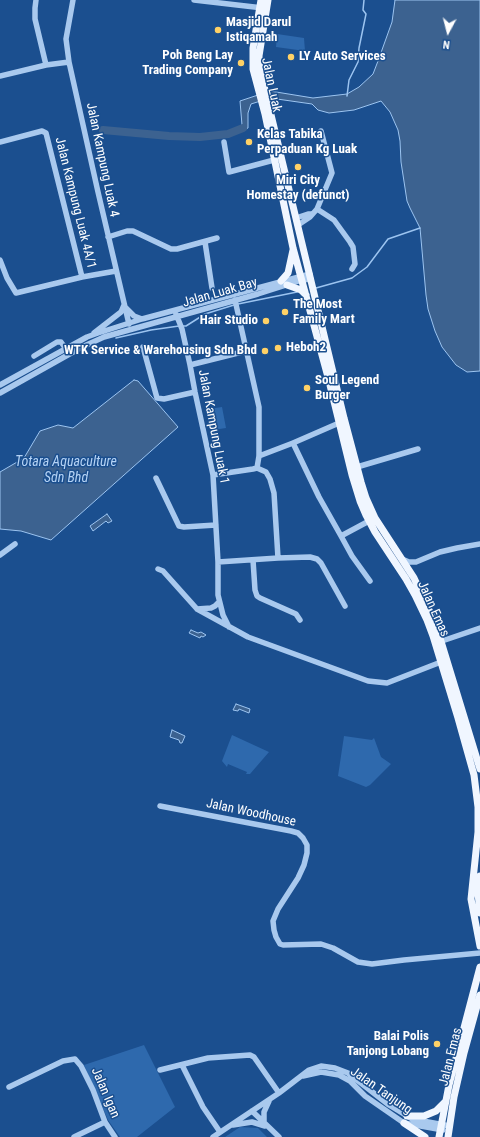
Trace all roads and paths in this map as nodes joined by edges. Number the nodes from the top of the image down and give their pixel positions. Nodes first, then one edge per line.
1 (36, 0) edge
2 (73, 0) edge
3 (194, 0) edge
4 (268, 0) edge
5 (262, 5) edge
6 (69, 62) junction
7 (46, 65) junction
8 (0, 76) edge
9 (268, 114) junction
10 (321, 132) dead end
11 (0, 142) edge
12 (224, 142) dead end
13 (274, 160) junction
14 (317, 209) junction
15 (297, 222) junction
16 (108, 237) junction
17 (218, 238) dead end
18 (205, 242) junction
19 (293, 248) junction
20 (0, 260) edge
21 (352, 269) dead end
22 (116, 271) junction
23 (82, 277) junction
24 (312, 282) junction
25 (284, 283) junction
26 (212, 288) dead end
27 (303, 288) junction
28 (235, 300) junction
29 (125, 306) junction
30 (175, 311) junction
31 (142, 320) junction
32 (179, 320) junction
33 (129, 324) junction
34 (135, 328) junction
35 (125, 330) junction
36 (87, 337) junction
37 (143, 346) dead end
38 (66, 349) junction
39 (246, 351) junction
40 (34, 356) dead end
41 (190, 365) junction
42 (0, 385) edge
43 (195, 392) junction
44 (0, 393) edge
45 (339, 423) junction
46 (293, 443) junction
47 (418, 449) dead end
48 (259, 456) junction
49 (357, 467) junction
50 (257, 468) junction
51 (213, 475) junction
52 (156, 478) dead end
53 (369, 521) junction
54 (216, 525) junction
55 (341, 536) junction
56 (15, 544) dead end
57 (480, 544) edge
58 (0, 555) edge
59 (278, 558) junction
60 (401, 559) junction
61 (253, 560) junction
62 (218, 562) junction
63 (416, 562) junction
64 (158, 569) dead end
65 (411, 575) junction
66 (370, 581) dead end
67 (219, 602) junction
68 (344, 606) dead end
69 (198, 609) junction
70 (300, 620) dead end
71 (229, 627) junction
72 (480, 628) edge
73 (442, 641) junction
74 (441, 662) junction
75 (480, 769) edge
76 (160, 806) dead end
77 (480, 876) edge
78 (480, 913) edge
79 (480, 946) edge
80 (480, 953) edge
81 (480, 967) edge
82 (480, 995) edge
83 (182, 1065) junction
84 (160, 1070) dead end
85 (9, 1087) dead end
86 (279, 1093) junction
87 (272, 1098) junction
88 (445, 1102) junction
89 (252, 1111) junction
90 (405, 1120) junction
91 (105, 1122) junction
92 (231, 1125) junction
93 (266, 1125) junction
94 (440, 1130) edge
95 (449, 1131) edge
96 (220, 1132) junction
97 (74, 1137) edge
98 (115, 1137) edge
99 (213, 1137) edge
100 (279, 1137) edge
101 (425, 1137) edge

1 - 7 street
2 - 6 street, Jalan Kampung Luak 4
3 - 5 street
4 - 5 main road, Jalan Luak
5 - 9 main road, Jalan Luak
6 - 7 street
6 - 16 street, Jalan Kampung Luak 4
7 - 8 street
9 - 13 main road, Jalan Luak
9 - 15 main road, Jalan Luak
10 - 14 street
11 - 23 street, Jalan Kampung Luak 4A/1
12 - 13 street
13 - 19 main road, Jalan Luak
14 - 15 street
14 - 21 street
15 - 24 main road, Jalan Luak
16 - 18 street
16 - 22 street, Jalan Kampung Luak 4
17 - 18 street
18 - 26 street
19 - 25 main road
19 - 27 main road, Jalan Luak
20 - 23 street
22 - 23 street
22 - 29 street, Jalan Kampung Luak 4
24 - 27 street, Jalan Luak Bay
24 - 49 main road, Jalan Emas
25 - 27 main road
25 - 27 street, Jalan Luak Bay
25 - 28 street, Jalan Luak Bay
25 - 30 street, Jalan Luak Bay
27 - 45 main road, Jalan Emas
28 - 32 street, Jalan Luak Bay
28 - 39 street
29 - 31 street
29 - 33 street, Jalan Kampung Luak 4
29 - 36 street
30 - 31 street, Jalan Luak Bay
30 - 32 street, Jalan Kampung Luak 1
31 - 33 street, Jalan Luak Bay
32 - 34 street, Jalan Luak Bay
32 - 41 street, Jalan Kampung Luak 1
33 - 34 street
33 - 35 street
33 - 36 street
34 - 35 street, Jalan Luak Bay
35 - 44 street
36 - 38 street
37 - 43 street
38 - 40 street
38 - 42 street
39 - 41 street
39 - 48 street
41 - 43 street, Jalan Kampung Luak 1
43 - 51 street, Jalan Kampung Luak 1
45 - 46 street
45 - 53 main road, Jalan Emas
46 - 48 street
46 - 55 street
47 - 49 street
48 - 50 street
49 - 60 main road, Jalan Emas
50 - 51 street
50 - 59 street
51 - 54 street, Jalan Kampung Luak 1
52 - 54 street
53 - 55 street
53 - 74 main road, Jalan Emas
54 - 62 street, Jalan Kampung Luak 1
55 - 66 street
56 - 58 street
57 - 63 street
59 - 61 street
59 - 68 street
60 - 63 street
60 - 65 main road, Jalan Emas
61 - 62 street
61 - 70 street
62 - 67 street, Jalan Kampung Luak 1
63 - 65 street
64 - 69 street
65 - 73 main road, Jalan Emas
67 - 69 street
67 - 71 street, Jalan Kampung Luak 1
69 - 71 street
71 - 74 street
72 - 73 street
73 - 75 main road, Jalan Emas
74 - 79 main road, Jalan Emas
76 - 80 street, Jalan Woodhouse
77 - 78 main road
81 - 88 main road, Jalan Emas
82 - 95 main road, Jalan Emas
83 - 84 street
83 - 86 street
83 - 96 street
85 - 91 street, Jalan Igan
86 - 87 street, Jalan Tanjung
86 - 90 street, Jalan Tanjung
87 - 89 street, Jalan Tanjung
87 - 93 street
88 - 90 main road
88 - 94 main road, Jalan Emas
89 - 92 street, Jalan Tanjung
89 - 93 street
90 - 94 street, Jalan Tanjung
90 - 101 main road
91 - 97 street
91 - 98 street, Jalan Igan
92 - 93 street
92 - 96 street, Jalan Tanjung
93 - 100 street
94 - 95 street, Jalan Tanjung
96 - 99 street, Jalan Tanjung

